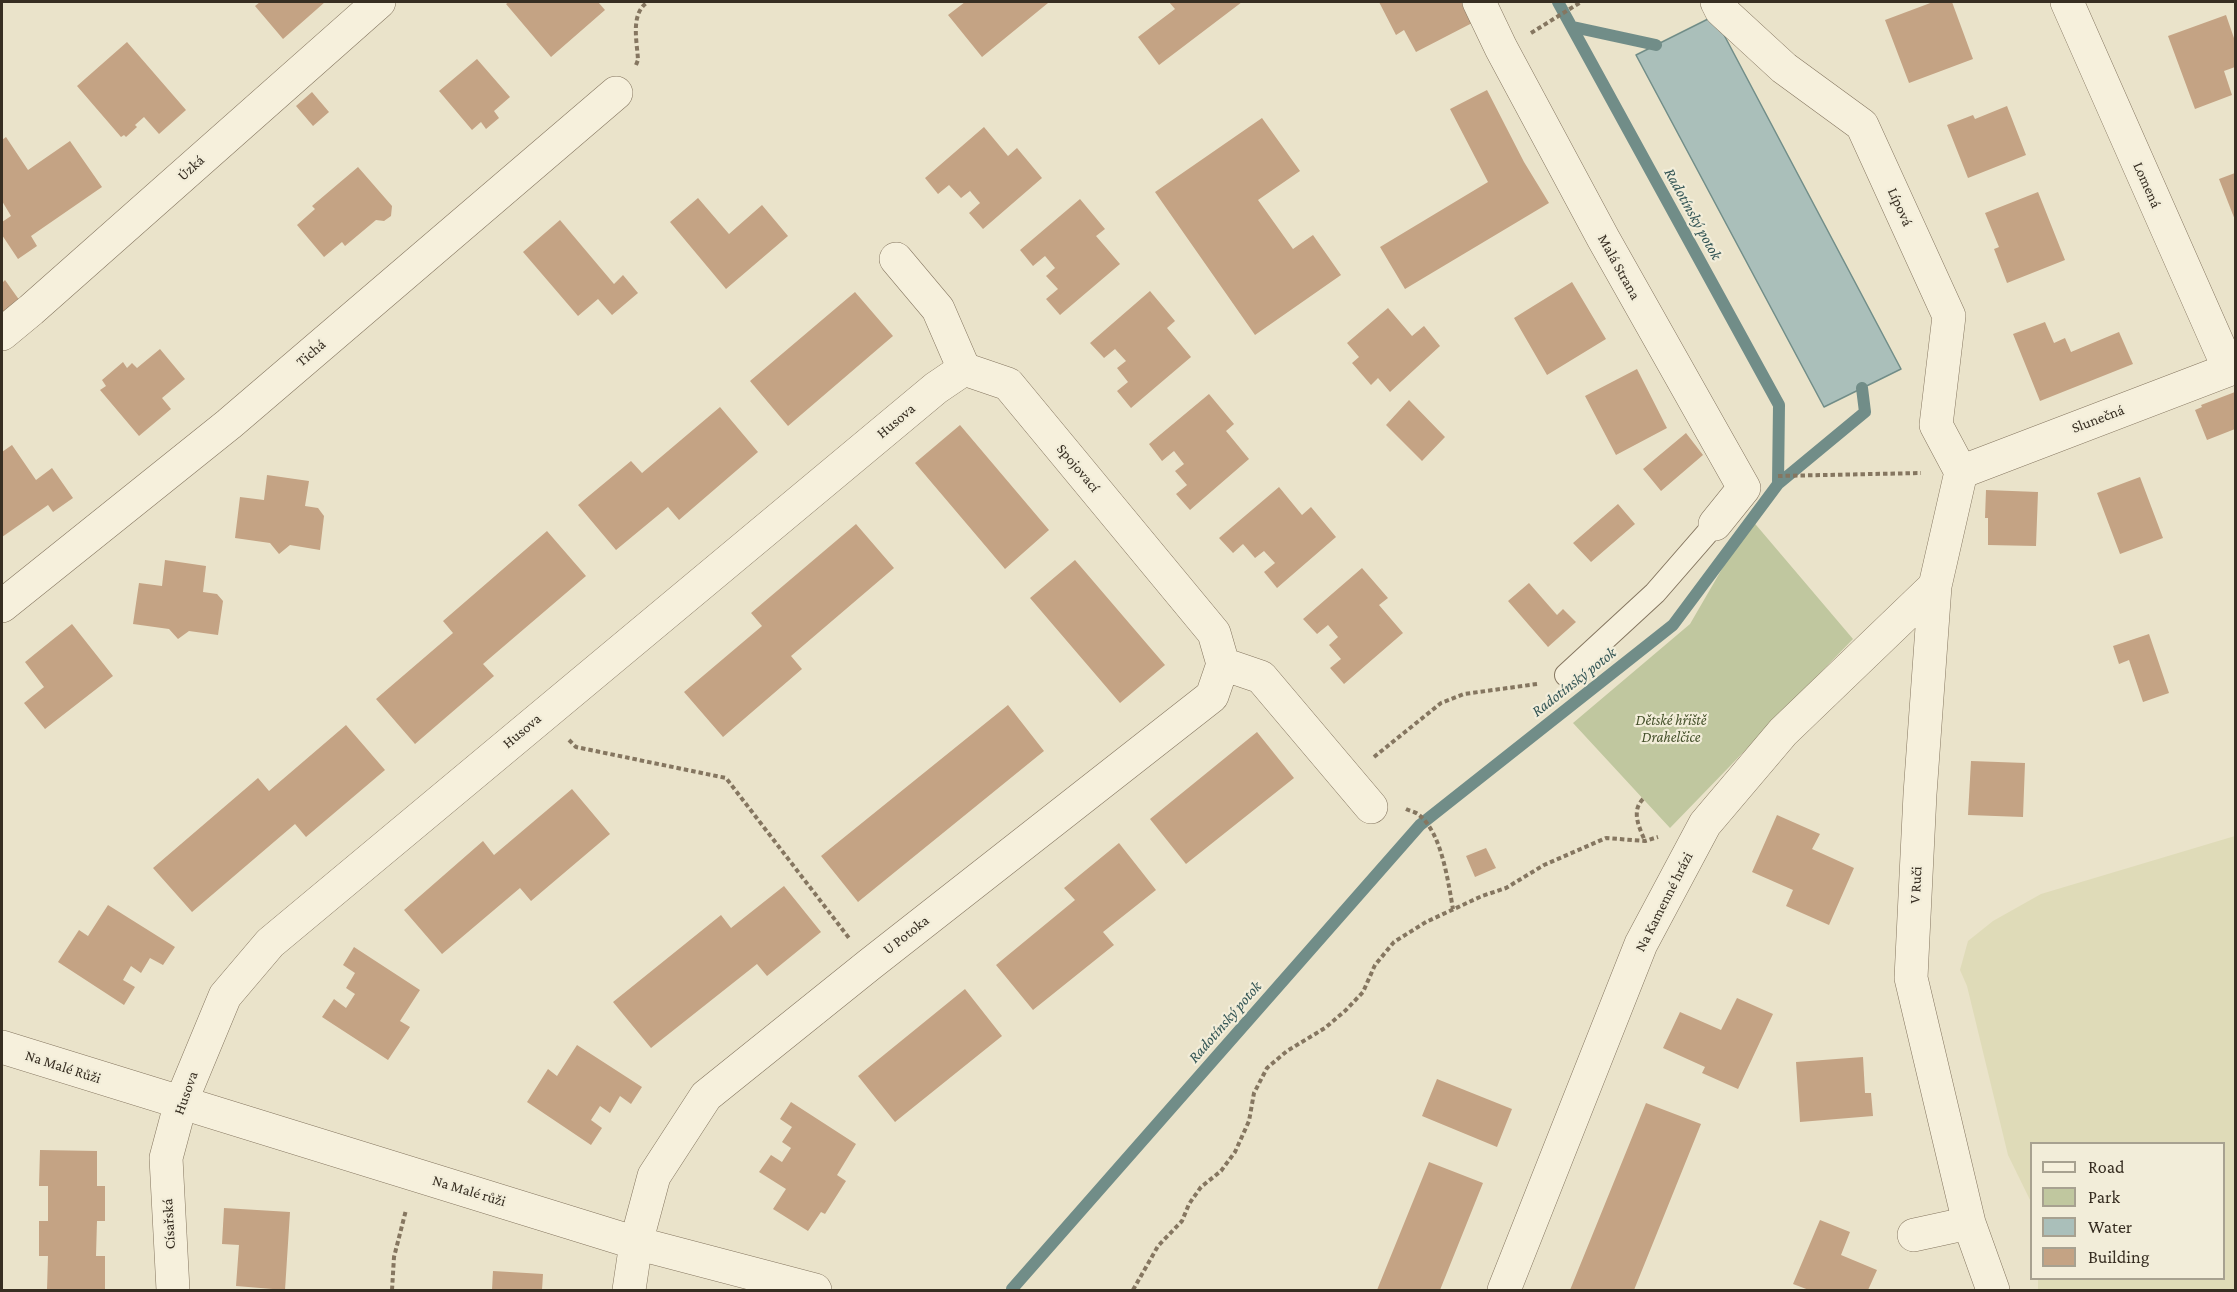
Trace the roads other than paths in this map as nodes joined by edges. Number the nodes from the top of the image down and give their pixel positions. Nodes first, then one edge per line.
1 (380, 2) edge
2 (1479, 2) edge
3 (1717, 2) edge
4 (2067, 2) edge
5 (616, 93) road end
6 (896, 259) dead end
7 (2, 334) edge
8 (2232, 368) edge
9 (964, 369) junction
10 (1960, 472) junction
11 (1715, 525) joint
12 (1935, 586) junction
13 (2, 606) edge
14 (1222, 664) junction
15 (1566, 675) road end
16 (1371, 807) dead end
17 (2, 1047) edge
18 (124, 1086) joint
19 (182, 1102) junction
20 (166, 1158) joint
21 (1969, 1223) junction
22 (1914, 1235) dead end
23 (636, 1243) junction
24 (173, 1290) edge
25 (629, 1290) edge
26 (815, 1290) edge
27 (1504, 1290) edge
28 (1993, 1290) edge

1 - 7 street, Úzká
2 - 11 street, Malá Strana
3 - 10 street, Lípová
4 - 8 street, Lomená
5 - 13 street, Tichá
6 - 9 street
8 - 10 street, Slunečná
9 - 14 street, Spojovací
9 - 19 street, Husova
10 - 12 street, V Ruči
11 - 15 lane
12 - 21 street, V Ruči
12 - 27 street, Na Kamenné hrázi
14 - 16 street
14 - 23 street, U Potoka
17 - 18 street, Na Malé Růži
18 - 19 street, Na Malé růži
19 - 20 street, Husova
19 - 23 street, Na Malé růži
20 - 24 street, Císařská
21 - 22 street
21 - 28 street, V Ruči
23 - 25 street, U Potoka
23 - 26 street, Na Malé růži

